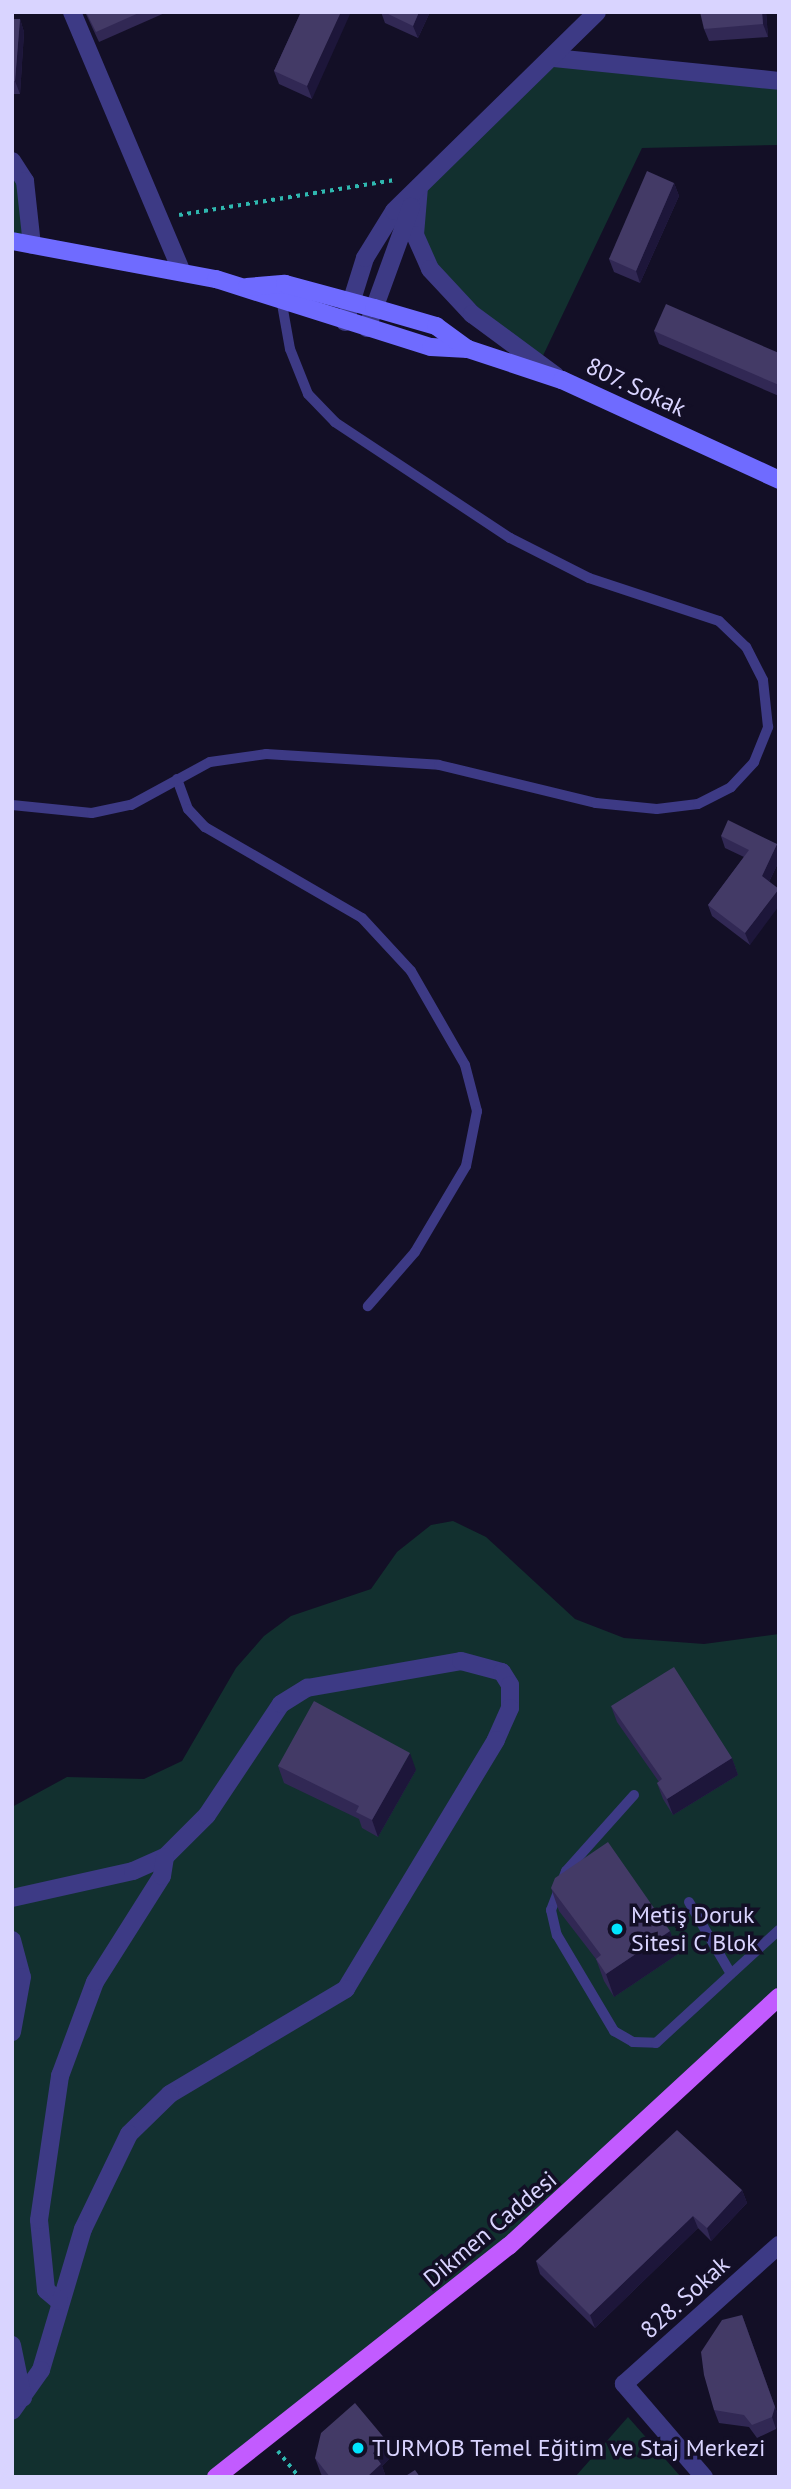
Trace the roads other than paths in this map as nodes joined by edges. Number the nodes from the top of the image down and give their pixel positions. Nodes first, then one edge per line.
1 (72, 12) edge
2 (597, 12) edge
3 (554, 58) junction
4 (779, 81) edge
5 (12, 161) edge
6 (419, 187) junction
7 (12, 242) edge
8 (32, 245) junction
9 (182, 272) junction
10 (244, 288) junction
11 (351, 302) junction
12 (282, 304) junction
13 (374, 308) junction
14 (345, 322) junction
15 (367, 328) junction
16 (468, 349) junction
17 (562, 380) junction
18 (779, 480) edge
19 (177, 779) junction
20 (12, 805) edge
21 (368, 1306) dead end
22 (634, 1796) dead end
23 (165, 1857) junction
24 (12, 1898) edge
25 (689, 1902) dead end
26 (779, 1930) edge
27 (12, 1940) edge
28 (730, 1974) junction
29 (779, 1997) edge
30 (12, 2032) edge
31 (779, 2245) edge
32 (59, 2301) junction
33 (12, 2344) edge
34 (18, 2404) edge
35 (216, 2477) edge
36 (704, 2477) edge

1 - 9 street
2 - 3 street
3 - 4 street
3 - 6 street
5 - 8 street
6 - 11 street
6 - 13 street
6 - 17 street
7 - 8 main road, 807. Sokak
8 - 9 main road, 807. Sokak
9 - 10 main road, 807. Sokak
10 - 11 main road, 807. Sokak
10 - 12 main road, 807. Sokak
11 - 13 main road, 807. Sokak
11 - 14 street
12 - 14 main road, 807. Sokak
12 - 19 lane
13 - 15 street
13 - 16 main road, 807. Sokak
14 - 15 main road, 807. Sokak
15 - 16 main road, 807. Sokak
16 - 17 main road, 807. Sokak
17 - 18 main road, 807. Sokak
19 - 20 lane
19 - 21 lane
22 - 28 lane
23 - 24 street
23 - 32 street
23 - 32 street
25 - 28 lane
26 - 28 lane
27 - 30 street
29 - 35 main road, Dikmen Caddesi
31 - 36 street, 828. Sokak
32 - 34 street
33 - 34 street

